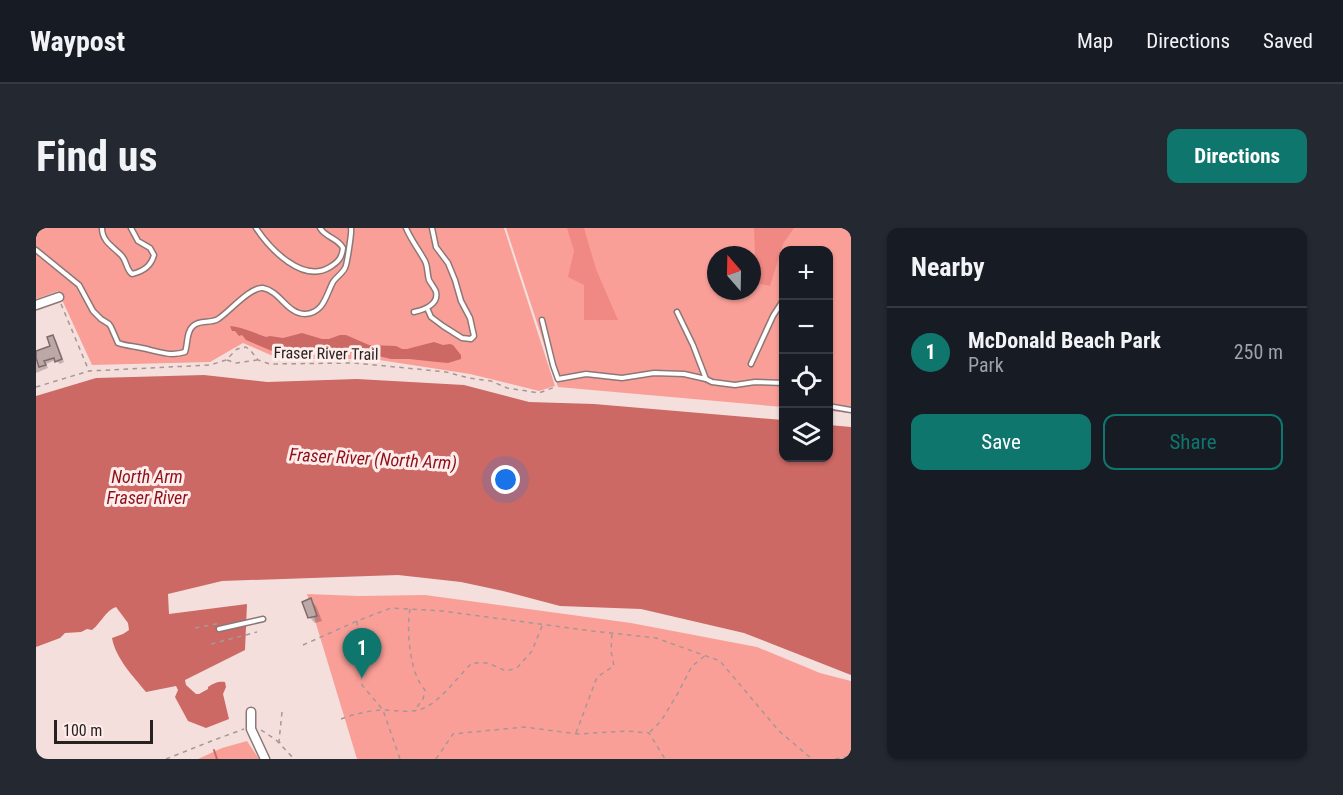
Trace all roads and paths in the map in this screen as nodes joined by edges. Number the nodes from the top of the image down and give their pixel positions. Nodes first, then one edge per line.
1 (102, 228) edge
2 (131, 228) edge
3 (256, 228) edge
4 (320, 228) edge
5 (351, 228) edge
6 (406, 228) edge
7 (432, 228) edge
8 (36, 250) edge
9 (58, 297) joint
10 (782, 300) edge
11 (36, 305) edge
12 (427, 308) junction
13 (414, 312) dead end
14 (677, 312) dead end
15 (542, 320) dead end
16 (226, 360) junction
17 (256, 361) junction
18 (751, 364) dead end
19 (89, 371) junction
20 (706, 379) junction
21 (779, 383) edge
22 (36, 387) edge
23 (555, 387) dead end
24 (833, 407) edge
25 (851, 410) edge
26 (410, 609) junction
27 (263, 618) dead end
28 (357, 621) junction
29 (543, 625) junction
30 (219, 628) dead end
31 (257, 632) dead end
32 (612, 633) junction
33 (211, 644) dead end
34 (303, 645) dead end
35 (706, 656) junction
36 (383, 710) junction
37 (251, 712) dead end
38 (282, 712) dead end
39 (414, 712) junction
40 (341, 719) dead end
41 (251, 729) junction
42 (575, 733) junction
43 (649, 733) junction
44 (281, 745) junction
45 (851, 756) edge
46 (166, 759) edge
47 (265, 759) edge
48 (294, 759) edge
49 (400, 759) edge
50 (436, 759) edge
51 (665, 759) edge
52 (812, 759) edge
53 (836, 759) edge

1 - 2 lane
3 - 4 lane
5 - 8 lane
6 - 12 lane
7 - 12 lane
9 - 11 street
9 - 19 path
10 - 18 lane
12 - 13 lane
14 - 20 lane
15 - 20 lane
16 - 17 path
16 - 17 path, Fraser River Trail
16 - 19 path, Fraser River Trail
17 - 23 path, Fraser River Trail
19 - 22 path, Fraser River Trail
20 - 21 lane
24 - 25 lane
26 - 28 path
26 - 29 path
26 - 39 path
27 - 30 lane
28 - 34 path
28 - 36 path
29 - 32 path
29 - 39 path
31 - 33 path
32 - 35 path
32 - 42 path
35 - 43 path
35 - 52 path
36 - 39 path
36 - 40 path
36 - 49 path
37 - 41 street
38 - 44 path
41 - 44 path
41 - 46 path
41 - 47 street
42 - 43 path
42 - 50 path
43 - 51 path
44 - 48 path
45 - 53 path

